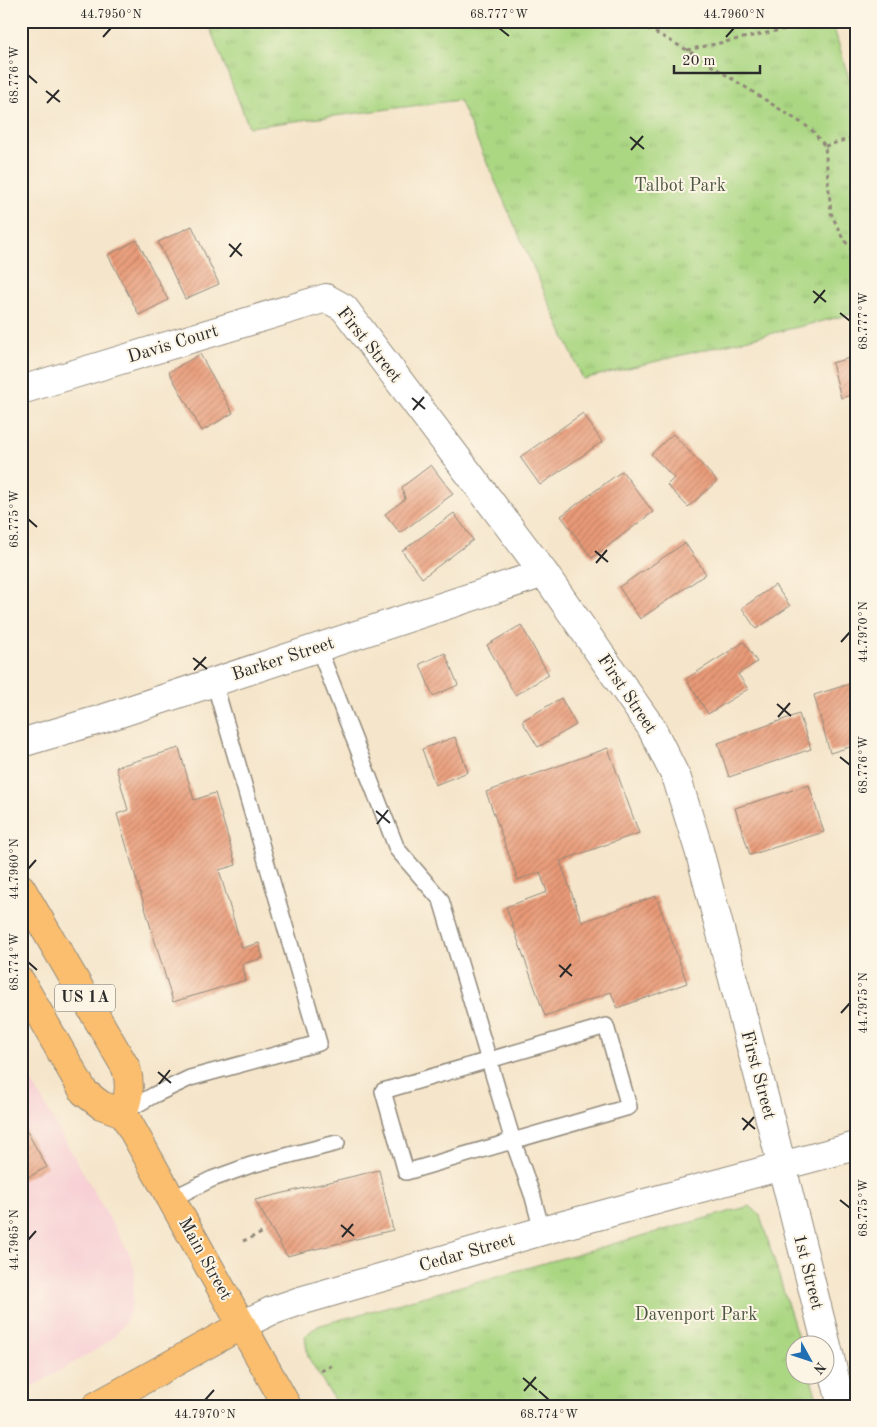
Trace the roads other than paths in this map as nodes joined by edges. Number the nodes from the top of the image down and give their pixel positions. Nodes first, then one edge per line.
1 (326, 298) joint
2 (21, 390) edge
3 (544, 573) junction
4 (318, 647) junction
5 (214, 682) junction
6 (21, 743) edge
7 (21, 888) edge
8 (21, 982) edge
9 (489, 1060) junction
10 (123, 1113) junction
11 (513, 1141) junction
12 (337, 1143) dead end
13 (856, 1146) edge
14 (780, 1167) junction
15 (171, 1199) junction
16 (542, 1231) junction
17 (242, 1325) junction
18 (846, 1396) edge
19 (96, 1406) edge
20 (287, 1406) edge

1 - 2 street, Davis Court
1 - 3 street, First Street
3 - 4 street, Barker Street
3 - 14 street, First Street
4 - 5 street, Barker Street
4 - 9 lane
5 - 6 street, Barker Street
5 - 10 lane
7 - 10 main road, US 1A
8 - 10 main road, US 1A
9 - 11 lane
9 - 11 lane
9 - 11 lane
10 - 15 main road, Main Street
11 - 16 lane
12 - 15 lane
13 - 14 street, Cedar Street
14 - 16 street, Cedar Street
14 - 18 street, 1st Street
15 - 17 main road, Main Street
16 - 17 street, Cedar Street
17 - 19 main road, Cedar Street
17 - 20 main road, Main Street

